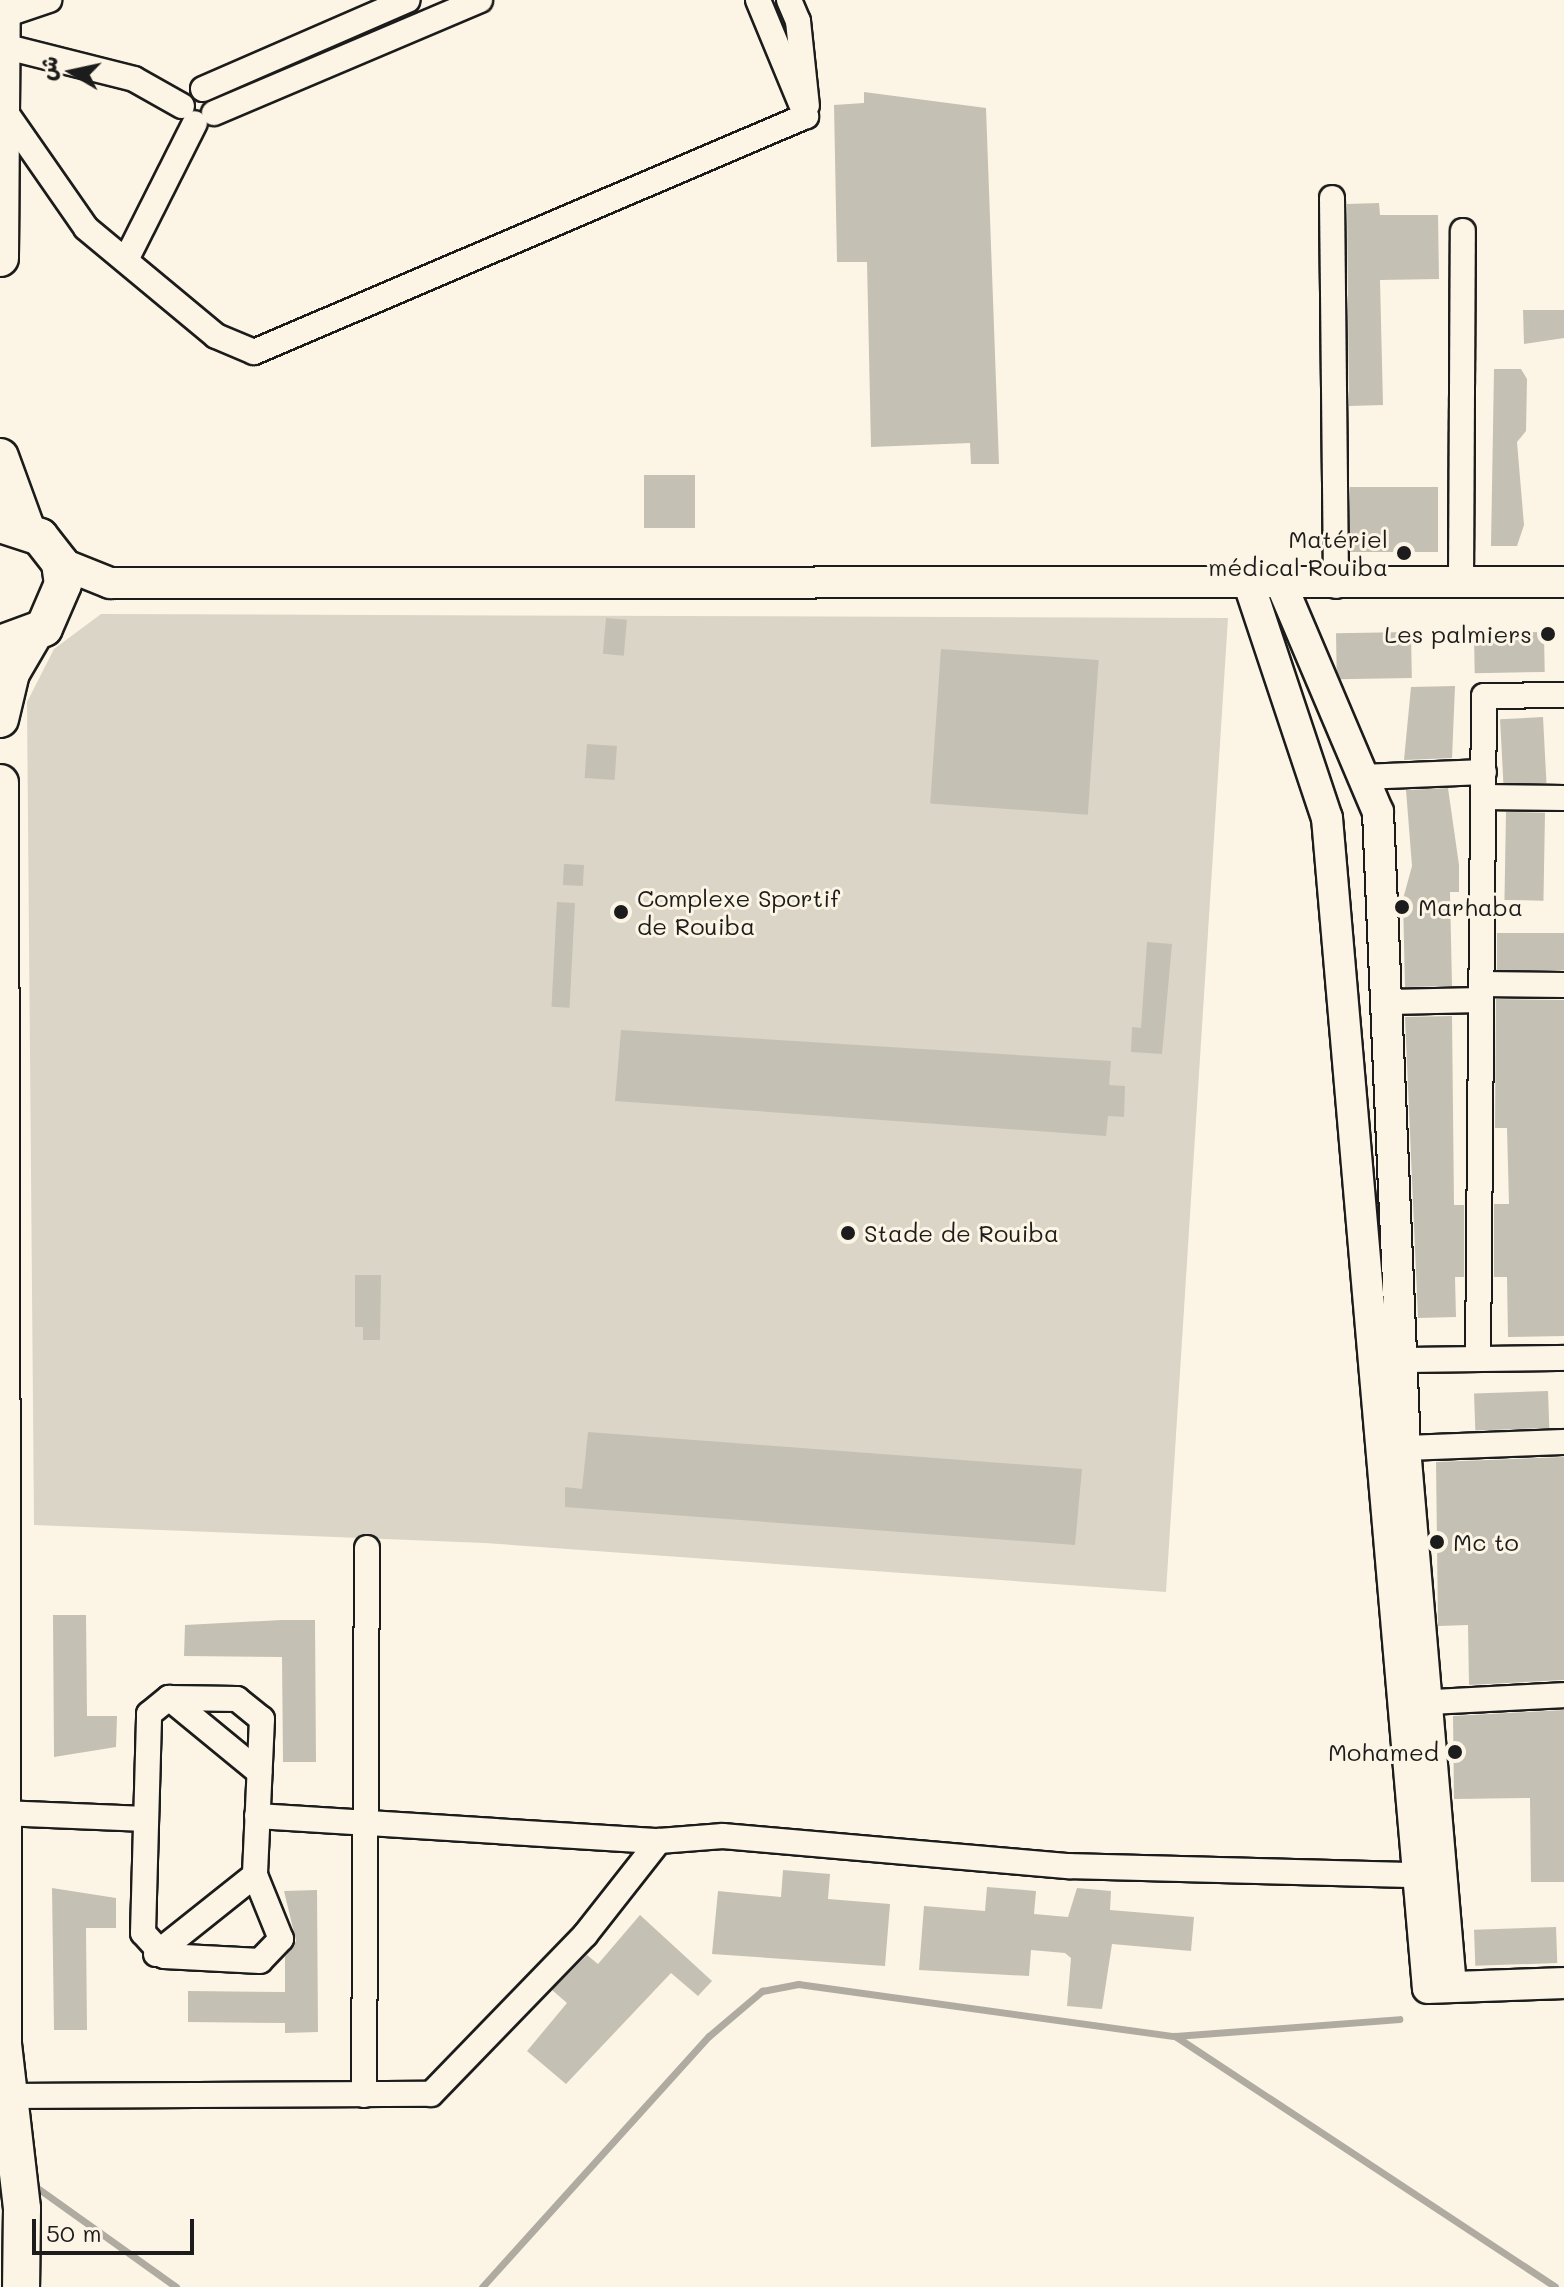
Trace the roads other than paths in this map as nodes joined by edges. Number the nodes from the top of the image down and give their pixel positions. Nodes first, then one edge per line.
1 (49, 0) edge
2 (408, 0) edge
3 (480, 0) edge
4 (758, 0) edge
5 (789, 0) edge
6 (2, 21) edge
7 (2, 107) junction
8 (197, 114) junction
9 (806, 116) junction
10 (1332, 198) dead end
11 (1463, 231) dead end
12 (0, 258) edge
13 (126, 260) junction
14 (0, 457) edge
15 (13, 526) edge
16 (60, 563) junction
17 (1461, 582) junction
18 (1564, 582) edge
19 (110, 583) junction
20 (1282, 586) junction
21 (1336, 586) junction
22 (1250, 587) junction
23 (60, 604) junction
24 (16, 640) edge
25 (1564, 695) edge
26 (0, 719) edge
27 (1484, 772) junction
28 (1362, 777) junction
29 (0, 783) edge
30 (1483, 797) junction
31 (1564, 798) edge
32 (1564, 985) edge
33 (1482, 992) junction
34 (1389, 1002) junction
35 (1478, 1358) junction
36 (1564, 1358) edge
37 (1387, 1363) junction
38 (1564, 1442) edge
39 (1405, 1448) junction
40 (367, 1548) dead end
41 (1564, 1695) edge
42 (169, 1698) junction
43 (1432, 1702) junction
44 (259, 1772) junction
45 (1, 1813) edge
46 (257, 1816) junction
47 (146, 1819) junction
48 (365, 1820) junction
49 (659, 1841) junction
50 (255, 1875) junction
51 (1416, 1875) junction
52 (156, 1954) junction
53 (1564, 1983) edge
54 (1451, 1987) junction
55 (364, 2095) junction
56 (4, 2102) edge
57 (15, 2261) edge

1 - 6 street
2 - 8 street
3 - 8 street
4 - 9 street
5 - 9 street
6 - 7 main road
6 - 8 street
7 - 12 main road
7 - 13 street
8 - 13 street
9 - 13 street
10 - 21 street
11 - 17 street
14 - 15 main road
15 - 16 main road
16 - 19 street
16 - 23 main road
17 - 18 street
17 - 21 street
19 - 22 street
19 - 23 street
20 - 21 street
20 - 22 street
20 - 28 street
22 - 37 street
23 - 24 main road
24 - 26 main road
25 - 27 street
27 - 28 street
27 - 30 street
28 - 34 street
29 - 45 main road
30 - 31 street
30 - 33 street
32 - 33 street
33 - 34 street
33 - 35 street
34 - 37 street
35 - 36 street
35 - 37 street
37 - 39 street
37 - 51 street
38 - 39 street
39 - 43 street
40 - 48 street
41 - 43 street
42 - 44 street
42 - 44 street
42 - 47 street
43 - 54 street
44 - 46 street
45 - 47 street
45 - 56 main road
46 - 48 street
46 - 50 street
47 - 52 street
48 - 49 street
48 - 55 street
49 - 51 street
49 - 55 street
50 - 52 street
50 - 52 street
51 - 54 street
53 - 54 street
55 - 56 street
56 - 57 main road

